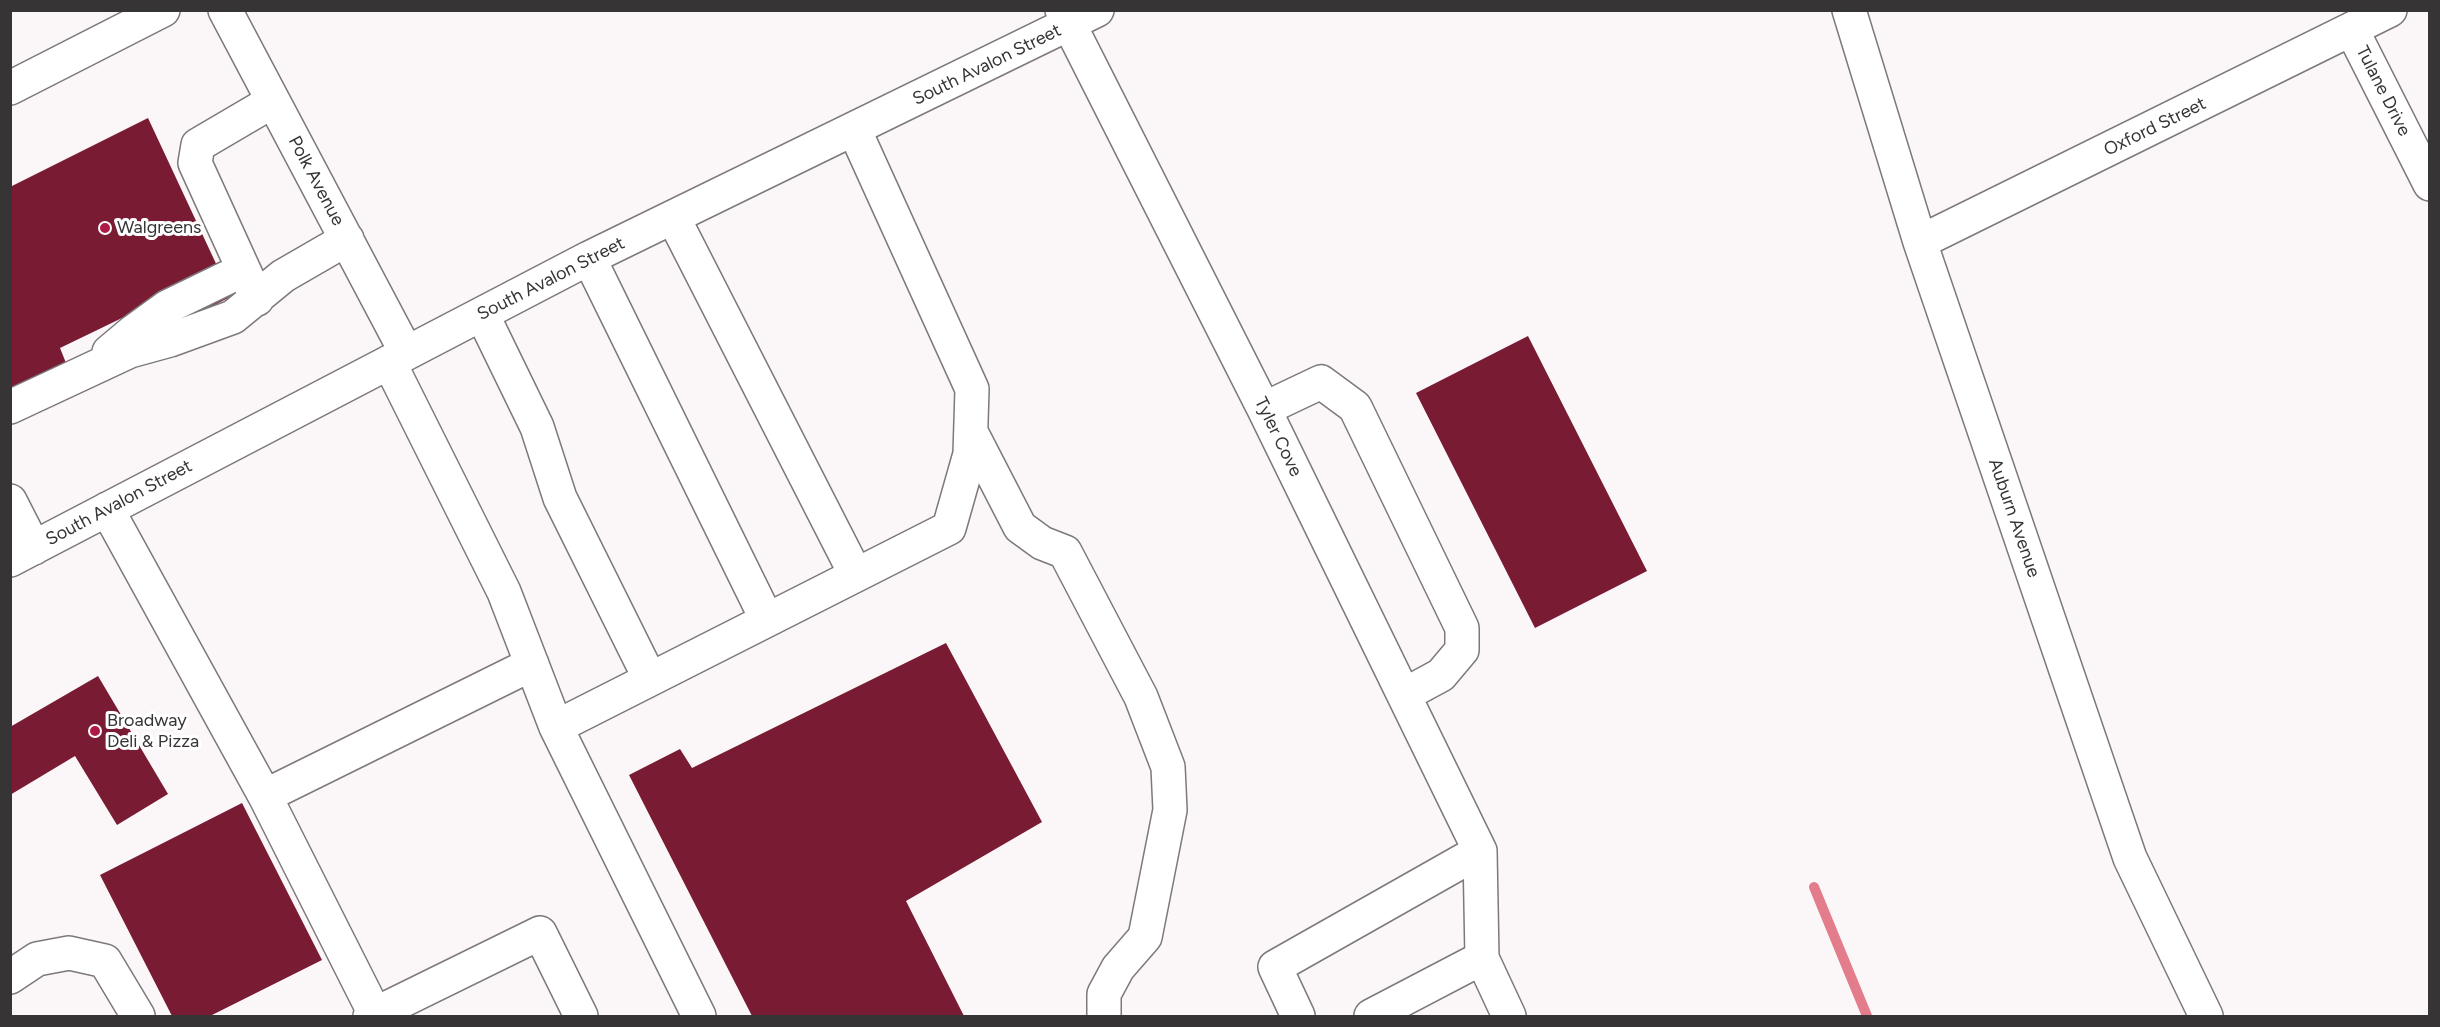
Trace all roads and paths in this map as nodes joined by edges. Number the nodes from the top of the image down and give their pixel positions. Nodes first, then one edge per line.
1 (163, 10) edge
2 (225, 10) edge
3 (1849, 10) edge
4 (2390, 10) edge
5 (1076, 15) edge
6 (2352, 30) junction
7 (10, 88) edge
8 (273, 101) junction
9 (854, 129) junction
10 (2430, 184) edge
11 (673, 217) junction
12 (347, 239) junction
13 (1920, 242) junction
14 (589, 258) junction
15 (250, 286) junction
16 (482, 314) junction
17 (130, 351) junction
18 (398, 357) junction
19 (88, 371) junction
20 (10, 407) edge
21 (1264, 409) junction
22 (971, 432) junction
23 (10, 501) edge
24 (107, 509) junction
25 (22, 554) edge
26 (856, 575) junction
27 (767, 620) junction
28 (532, 664) junction
29 (650, 679) junction
30 (1404, 695) junction
31 (556, 727) junction
32 (265, 796) junction
33 (1480, 851) junction
34 (1482, 958) junction
35 (10, 978) edge
36 (373, 1015) edge
37 (138, 1017) edge
38 (581, 1017) edge
39 (699, 1017) edge
40 (1104, 1017) edge
41 (1298, 1017) edge
42 (1371, 1017) edge
43 (1509, 1017) edge
44 (2206, 1017) edge

1 - 7 street
2 - 8 street, Polk Avenue
3 - 13 street, Auburn Avenue
4 - 6 street, Oxford Street
5 - 9 street, South Avalon Street
5 - 21 street, Tyler Cove
6 - 10 street, Tulane Drive
6 - 13 street, Oxford Street
8 - 12 street, Polk Avenue
8 - 15 street
9 - 11 street, South Avalon Street
9 - 22 street
11 - 14 street, South Avalon Street
11 - 26 street
12 - 15 street
12 - 18 street, Polk Avenue
13 - 44 street, Auburn Avenue
14 - 16 street, South Avalon Street
14 - 27 street
15 - 17 street
15 - 17 street
15 - 19 street
16 - 18 street, South Avalon Street
16 - 29 street
17 - 19 street
18 - 24 street, South Avalon Street
18 - 28 street, Polk Avenue
19 - 20 street
21 - 30 street, Tyler Cove
21 - 30 street
22 - 26 street
22 - 40 street
23 - 25 street
24 - 25 street, South Avalon Street
24 - 32 street
26 - 27 street
27 - 29 street
28 - 31 street, Polk Avenue
28 - 32 street
29 - 31 street
30 - 33 street, Tyler Cove
31 - 39 street, Polk Avenue
32 - 36 street
33 - 34 street
33 - 41 street
34 - 42 street
34 - 43 street
35 - 37 street
36 - 38 street

